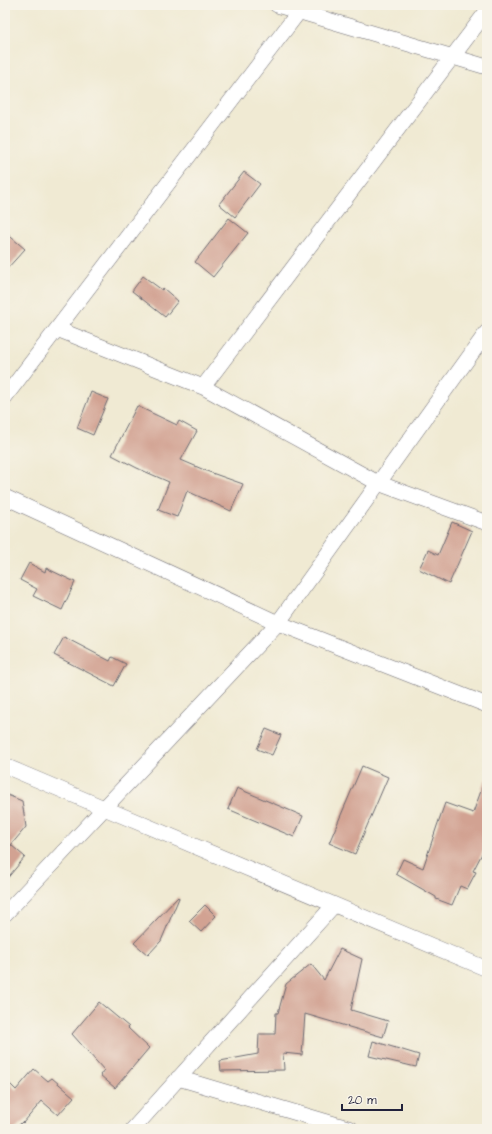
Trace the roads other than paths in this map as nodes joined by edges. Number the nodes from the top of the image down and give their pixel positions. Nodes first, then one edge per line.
1 (277, 5) edge
2 (301, 8) edge
3 (487, 11) edge
4 (452, 57) junction
5 (487, 68) edge
6 (57, 329) junction
7 (487, 332) edge
8 (203, 387) junction
9 (5, 398) edge
10 (378, 484) junction
11 (5, 497) edge
12 (487, 523) edge
13 (278, 623) junction
14 (487, 705) edge
15 (5, 766) edge
16 (104, 808) junction
17 (334, 905) junction
18 (5, 914) edge
19 (487, 969) edge
20 (178, 1078) junction
21 (133, 1129) edge
22 (351, 1129) edge

1 - 2 street
2 - 4 street
2 - 6 street
3 - 4 street
4 - 5 street
4 - 8 street
6 - 8 street
6 - 9 street
7 - 10 street
8 - 10 street
10 - 12 street
10 - 13 street
11 - 13 street
13 - 14 street
13 - 16 street
15 - 16 street
16 - 17 street
16 - 18 street
17 - 19 street
17 - 20 street
20 - 21 street
20 - 22 street

